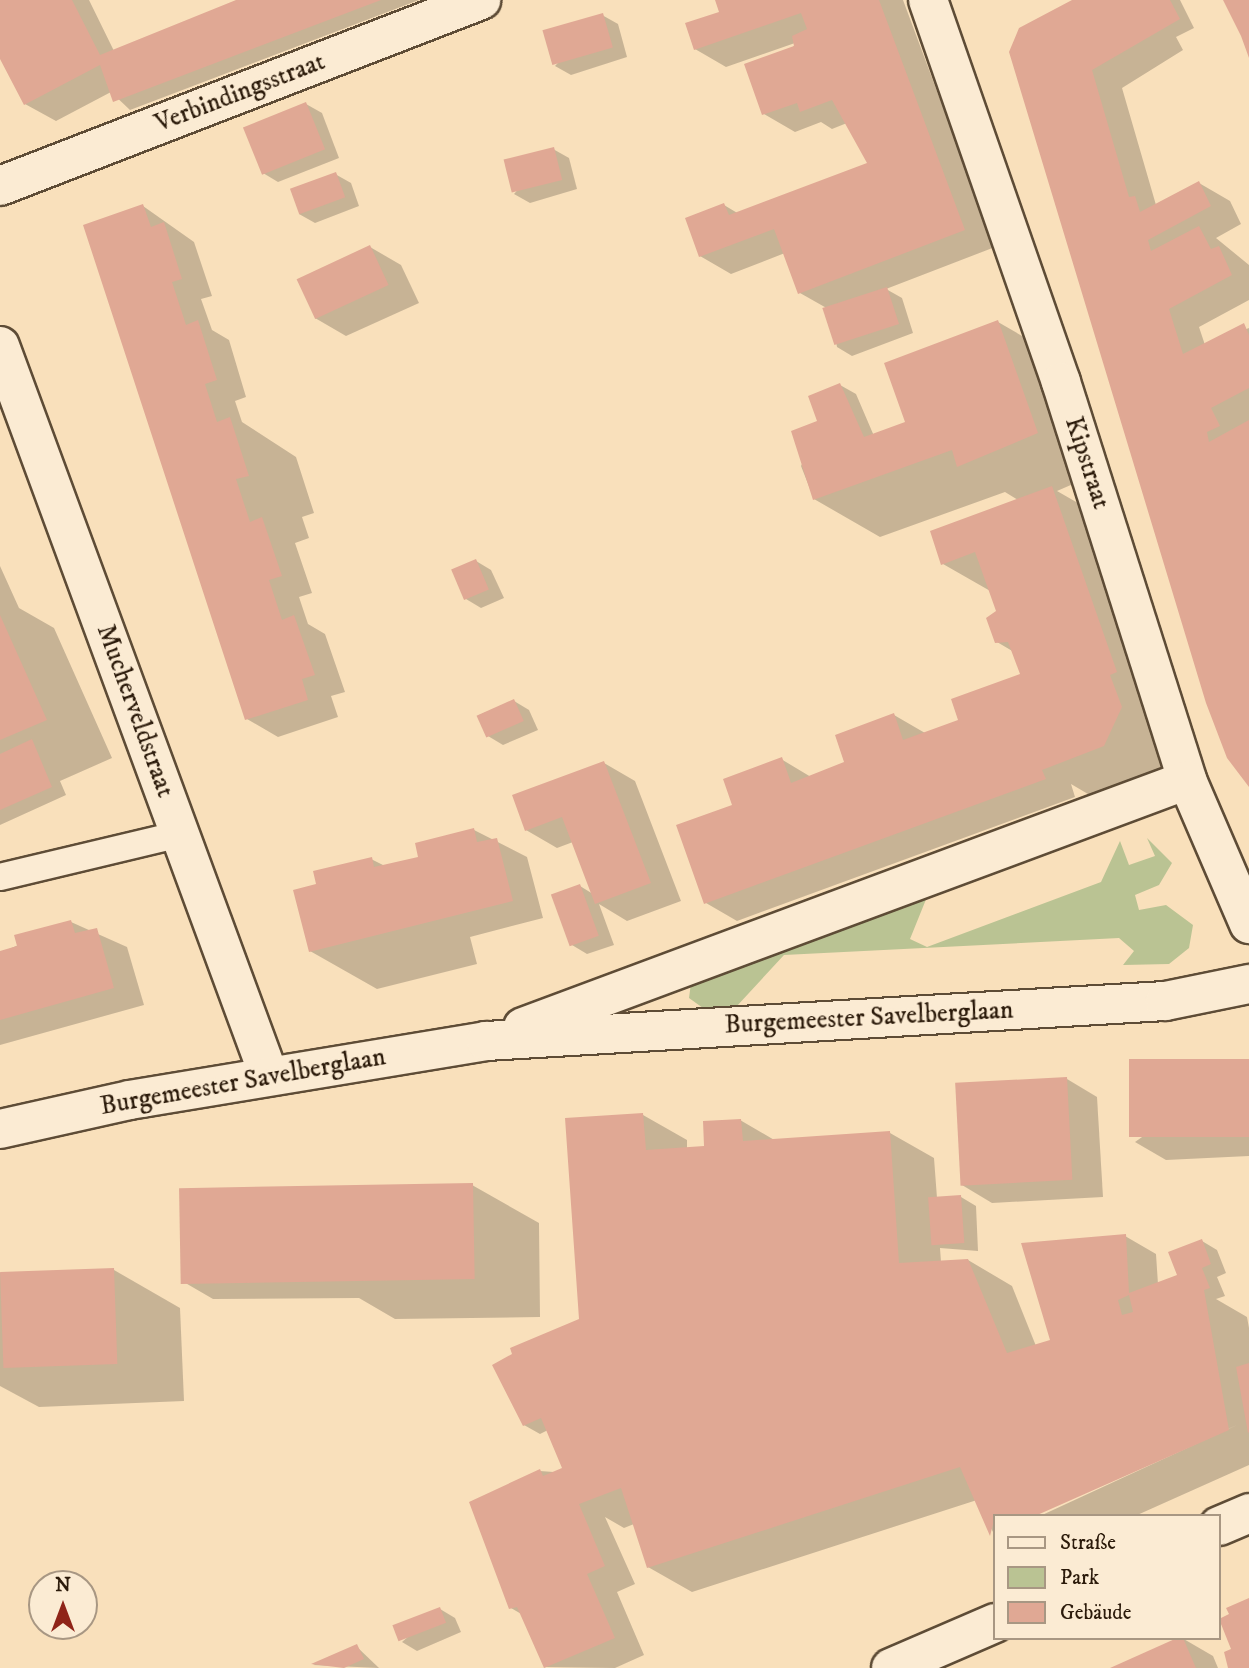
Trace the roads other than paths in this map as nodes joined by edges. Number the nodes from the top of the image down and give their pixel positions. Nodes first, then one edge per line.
1 (481, 0) edge
2 (928, 0) edge
3 (0, 186) edge
4 (0, 346) edge
5 (1187, 780) junction
6 (180, 834) junction
7 (0, 877) edge
8 (1249, 924) edge
9 (1249, 984) edge
10 (486, 1041) junction
11 (269, 1076) junction
12 (0, 1129) edge
13 (1249, 1513) edge
14 (1221, 1525) edge
15 (993, 1624) edge
16 (891, 1668) edge

1 - 3 street, Verbindingsstraat
2 - 5 street, Kipstraat
4 - 6 street, Mucherveldstraat
5 - 8 street, Kipstraat
5 - 10 street, Burgemeester Savelberglaan
6 - 7 lane
6 - 11 street, Mucherveldstraat
9 - 10 street, Burgemeester Savelberglaan
10 - 11 street, Burgemeester Savelberglaan
11 - 12 street, Burgemeester Savelberglaan
13 - 14 street
15 - 16 street

